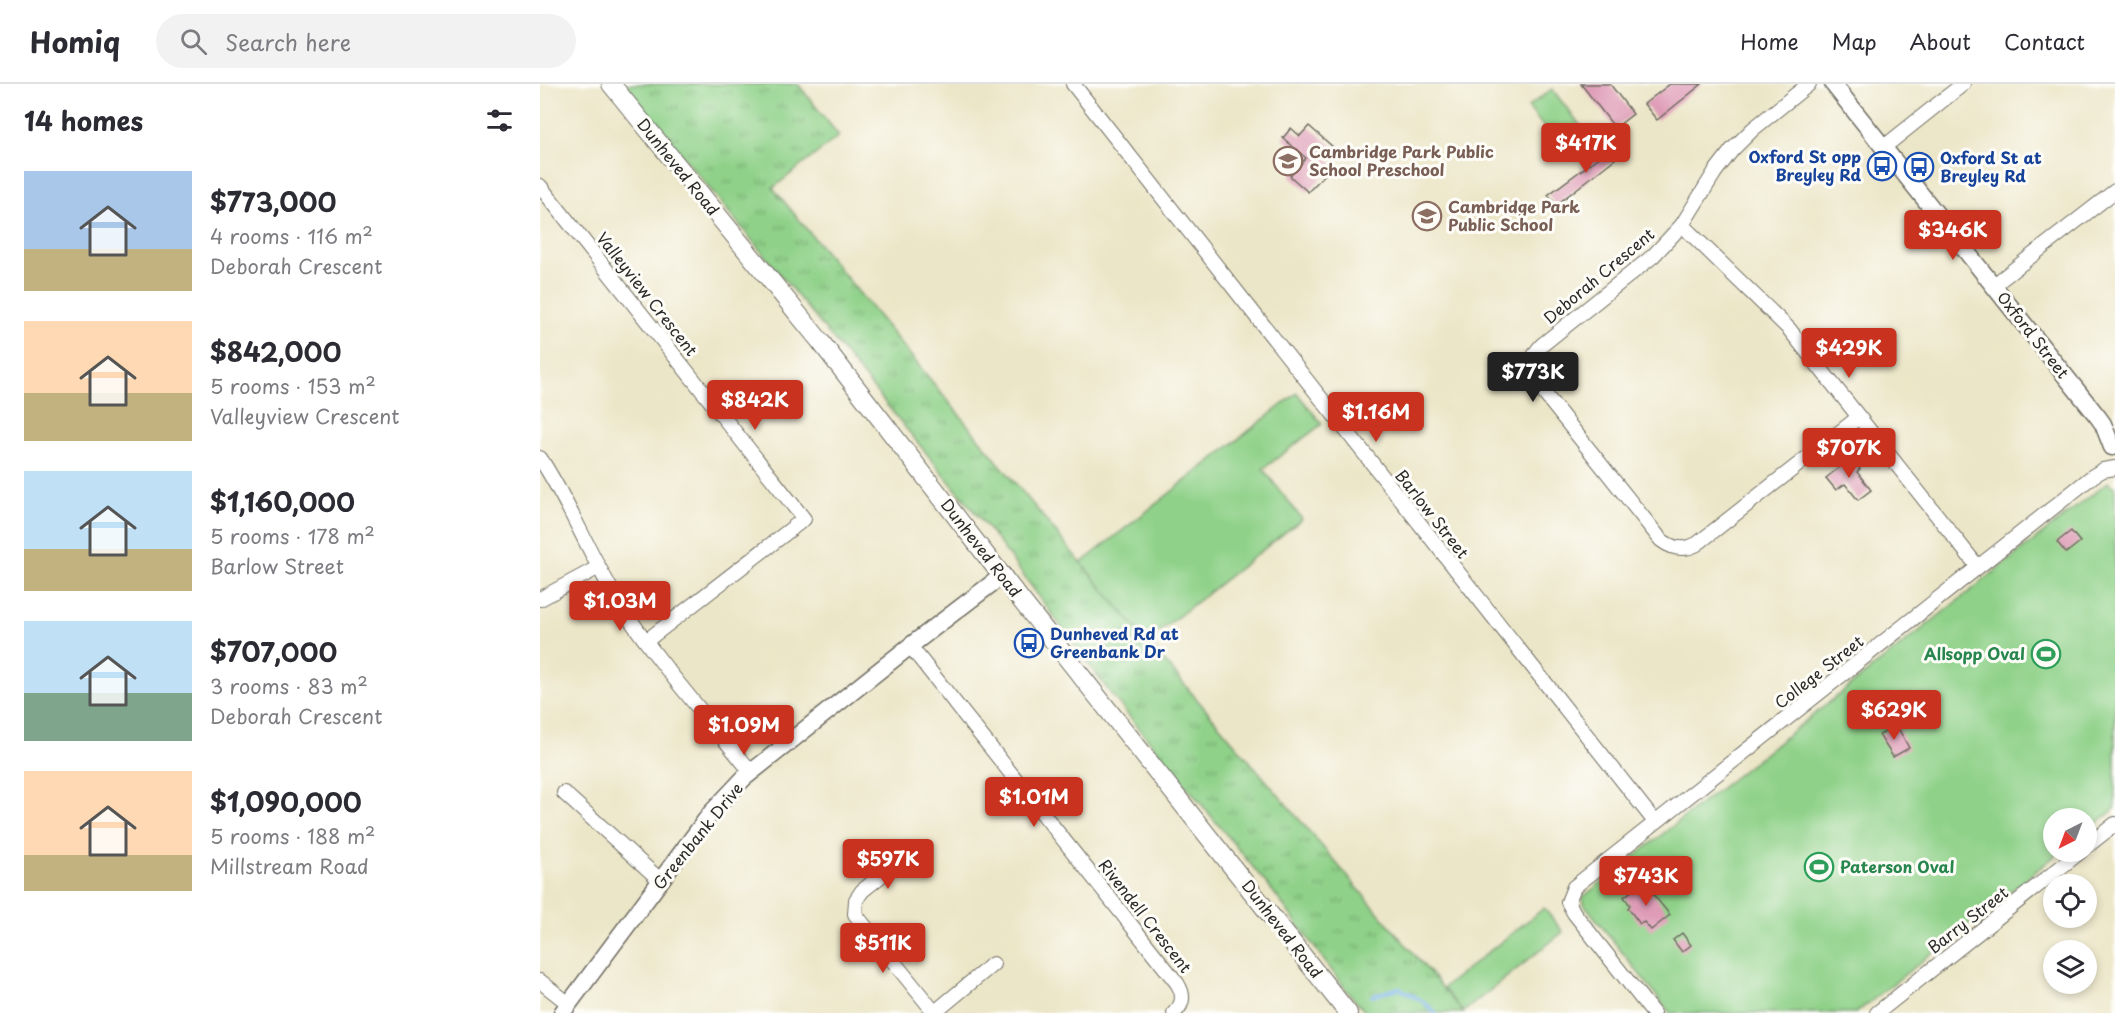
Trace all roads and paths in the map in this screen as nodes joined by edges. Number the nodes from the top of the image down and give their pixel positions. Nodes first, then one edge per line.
1 (611, 84) edge
2 (1073, 84) edge
3 (1809, 84) edge
4 (1833, 84) edge
5 (1964, 84) edge
6 (1884, 147) junction
7 (540, 186) edge
8 (2115, 190) edge
9 (1682, 225) junction
10 (1994, 285) junction
11 (1859, 417) junction
12 (2114, 447) edge
13 (540, 458) edge
14 (2115, 468) edge
15 (2093, 476) junction
16 (599, 567) junction
17 (1978, 567) junction
18 (1003, 575) junction
19 (540, 599) edge
20 (645, 641) junction
21 (910, 646) junction
22 (752, 772) junction
23 (564, 793) dead end
24 (1655, 822) junction
25 (2115, 824) edge
26 (2097, 838) edge
27 (903, 858) dead end
28 (2067, 862) edge
29 (661, 881) junction
30 (993, 964) dead end
31 (540, 981) edge
32 (566, 1009) edge
33 (934, 1013) edge
34 (1174, 1013) edge
35 (1348, 1013) edge
36 (1653, 1013) edge
37 (1877, 1013) edge

1 - 18 main road, Dunheved Road
2 - 24 street, Barlow Street
3 - 9 street, Deborah Crescent
4 - 6 street, Oxford Street
5 - 6 street
6 - 10 street, Oxford Street
7 - 20 street, Valleyview Crescent
8 - 10 street
9 - 11 street
9 - 11 street, Deborah Crescent
10 - 12 street, Oxford Street
11 - 17 street
12 - 15 street, College Street
13 - 16 street
14 - 15 street, College Street
15 - 17 street, College Street
16 - 19 street
16 - 20 street
17 - 24 street, College Street
18 - 21 street, Greenbank Drive
18 - 35 main road, Dunheved Road
20 - 22 street
21 - 22 street, Greenbank Drive
21 - 34 street, Rivendell Crescent
22 - 29 street, Greenbank Drive
23 - 29 street
24 - 36 street, College Street
25 - 26 street
27 - 33 street
28 - 37 street, Barry Street
29 - 32 street, Greenbank Drive
30 - 33 street
31 - 32 street

